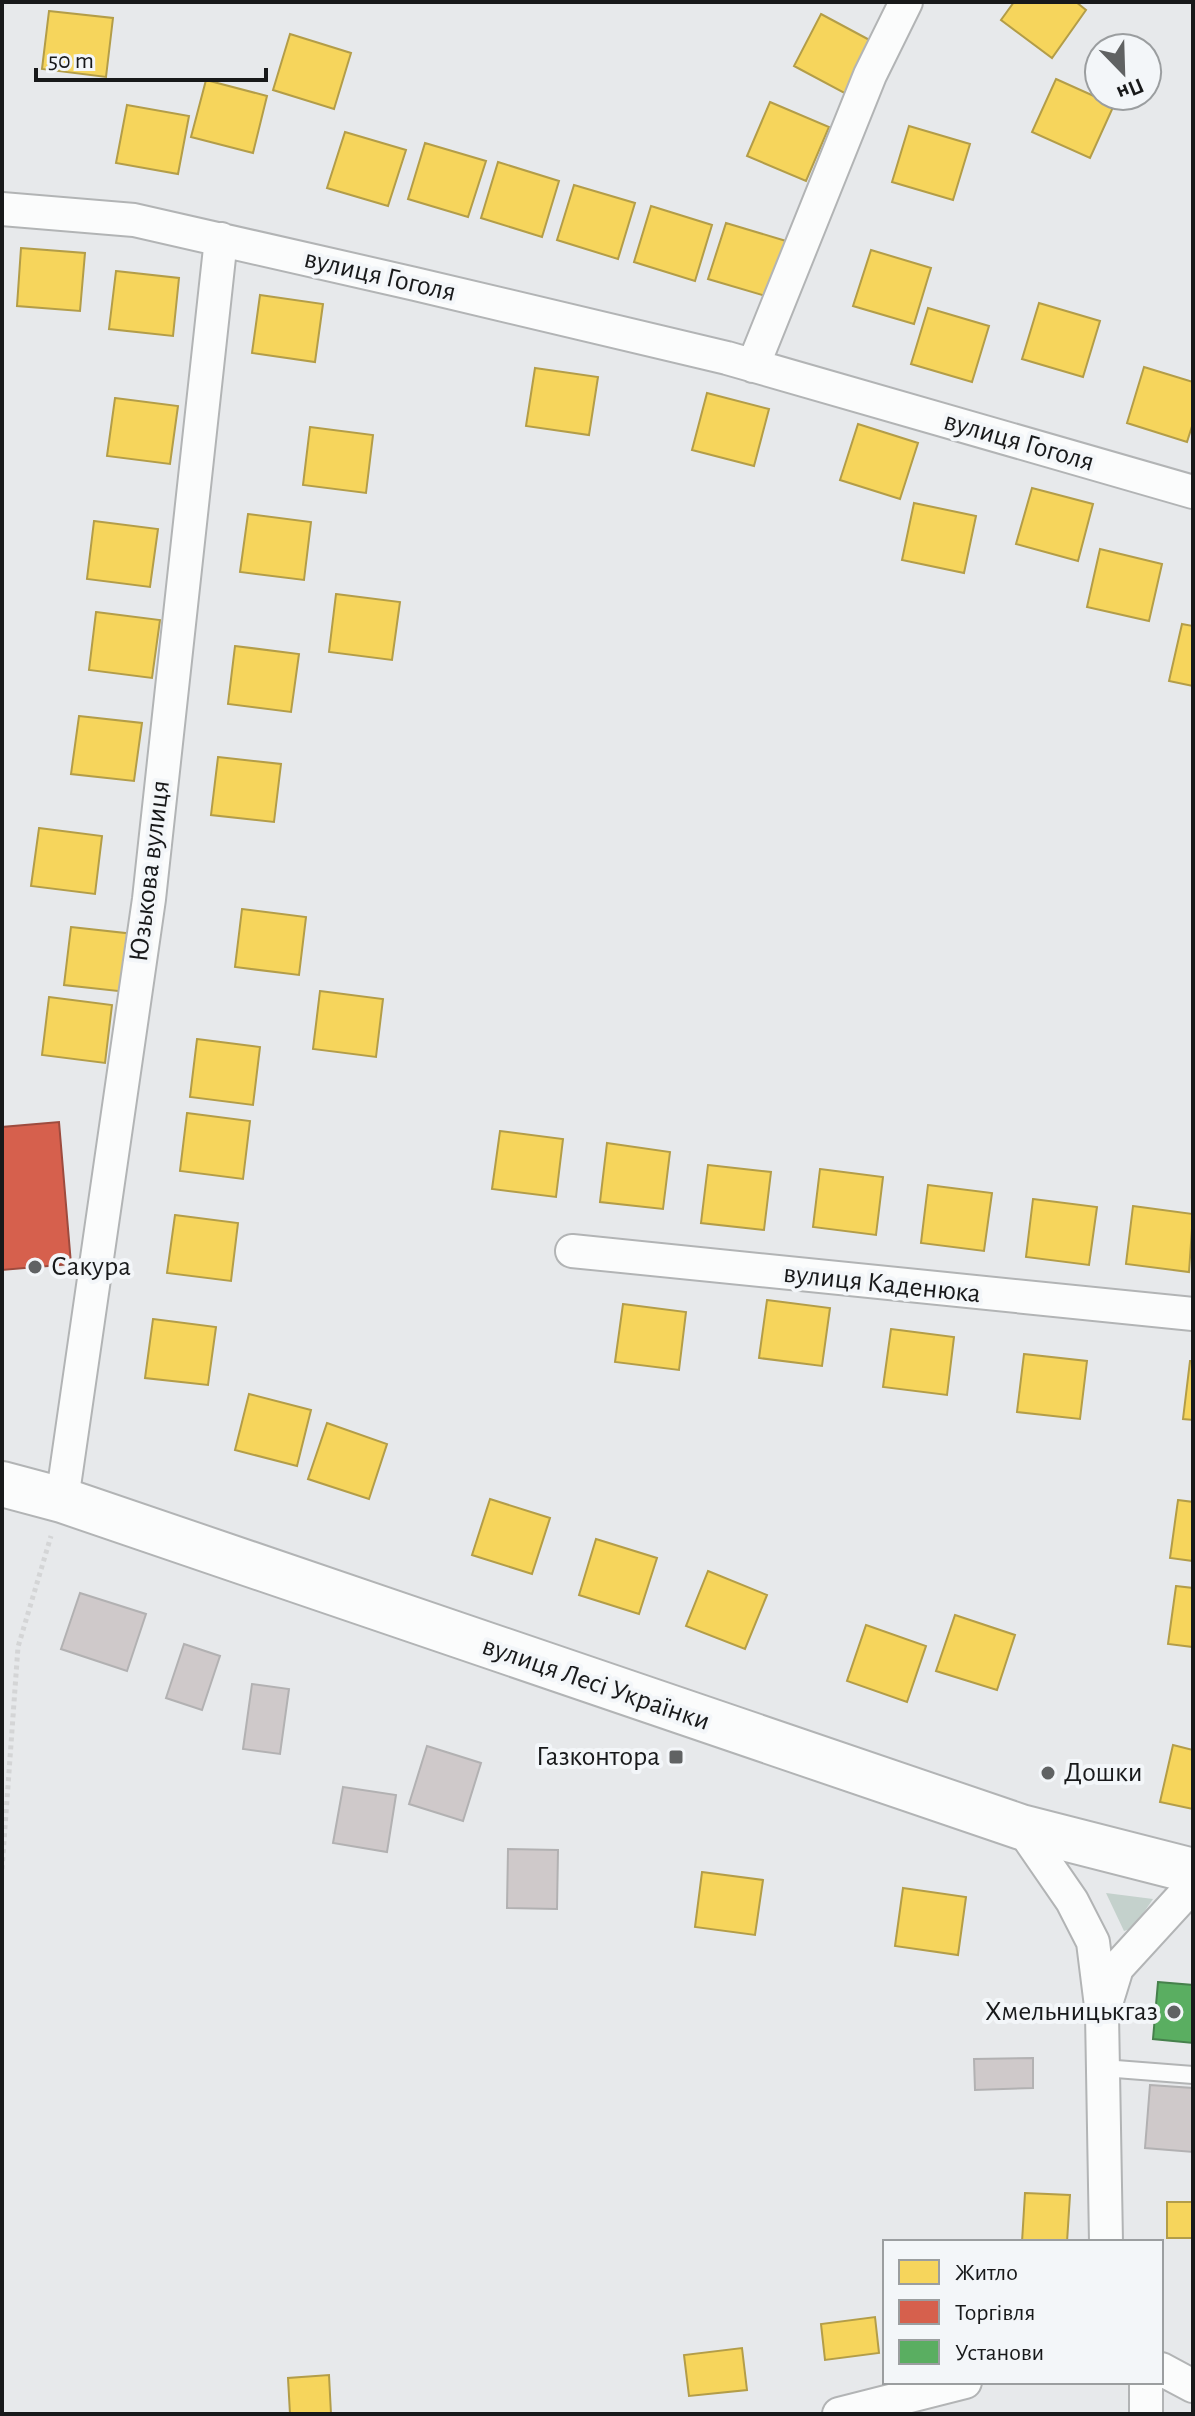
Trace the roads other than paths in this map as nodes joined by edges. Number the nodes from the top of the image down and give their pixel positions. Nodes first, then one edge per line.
1 (906, 2) edge
2 (2, 209) edge
3 (221, 239) junction
4 (753, 366) junction
5 (1193, 492) edge
6 (572, 1251) dead end
7 (1193, 1314) edge
8 (2, 1484) edge
9 (62, 1500) junction
10 (1021, 1827) junction
11 (1193, 1871) edge
12 (1193, 1885) edge
13 (1102, 2014) junction
14 (1103, 2068) junction
15 (1193, 2075) edge
16 (1106, 2240) edge
17 (1163, 2370) edge
18 (957, 2384) edge
19 (1146, 2384) edge
20 (1193, 2386) edge
21 (839, 2414) edge
22 (1146, 2414) edge

1 - 4 street
2 - 3 street, вулиця Гоголя
3 - 4 street, вулиця Гоголя
3 - 9 street, Юзькова вулиця
4 - 5 street, вулиця Гоголя
6 - 7 street, вулиця Каденюка
8 - 9 main road, вулиця Лесі Українки
9 - 10 main road, вулиця Лесі Українки
10 - 11 main road, вулиця Лесі Українки
10 - 13 street
12 - 13 street
13 - 14 street
14 - 15 lane
14 - 16 street
17 - 20 street
18 - 21 street
19 - 22 street

